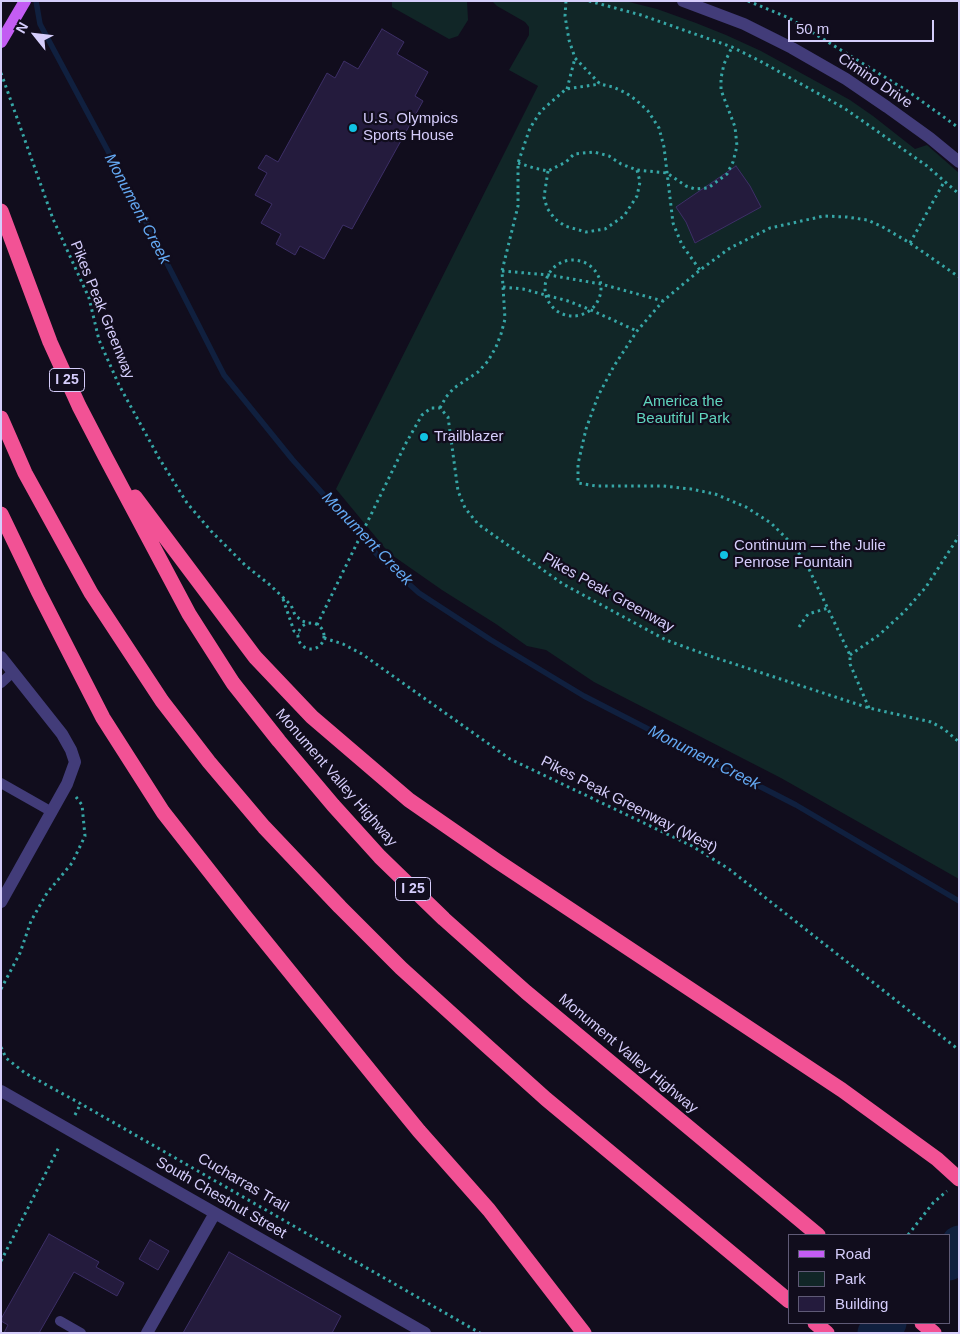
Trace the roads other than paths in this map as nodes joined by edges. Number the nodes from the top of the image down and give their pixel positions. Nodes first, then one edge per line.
1 (25, 1) edge
2 (683, 1) edge
3 (1, 42) edge
4 (959, 162) edge
5 (1, 211) edge
6 (1, 418) edge
7 (106, 458) junction
8 (1, 514) edge
9 (1, 657) edge
10 (13, 672) junction
11 (1, 683) edge
12 (1, 783) edge
13 (52, 812) junction
14 (1, 902) edge
15 (1, 1091) edge
16 (956, 1183) edge
17 (215, 1213) junction
18 (817, 1234) edge
19 (788, 1300) edge
20 (60, 1321) dead end
21 (816, 1324) edge
22 (923, 1324) edge
23 (81, 1333) edge
24 (147, 1333) edge
25 (426, 1333) edge
26 (584, 1333) edge
27 (827, 1333) edge
28 (934, 1333) edge

1 - 3 main road
2 - 4 street, Cimino Drive
5 - 7 highway, Monument Valley Highway / I 25
6 - 19 highway
7 - 16 highway
7 - 18 highway, Monument Valley Highway / I 25
8 - 26 highway
9 - 10 street
10 - 11 lane
10 - 13 street
12 - 13 lane
13 - 14 street
15 - 17 street, South Chestnut Street
17 - 24 street
17 - 25 street, South Chestnut Street
20 - 23 lane
21 - 27 highway
22 - 28 highway

